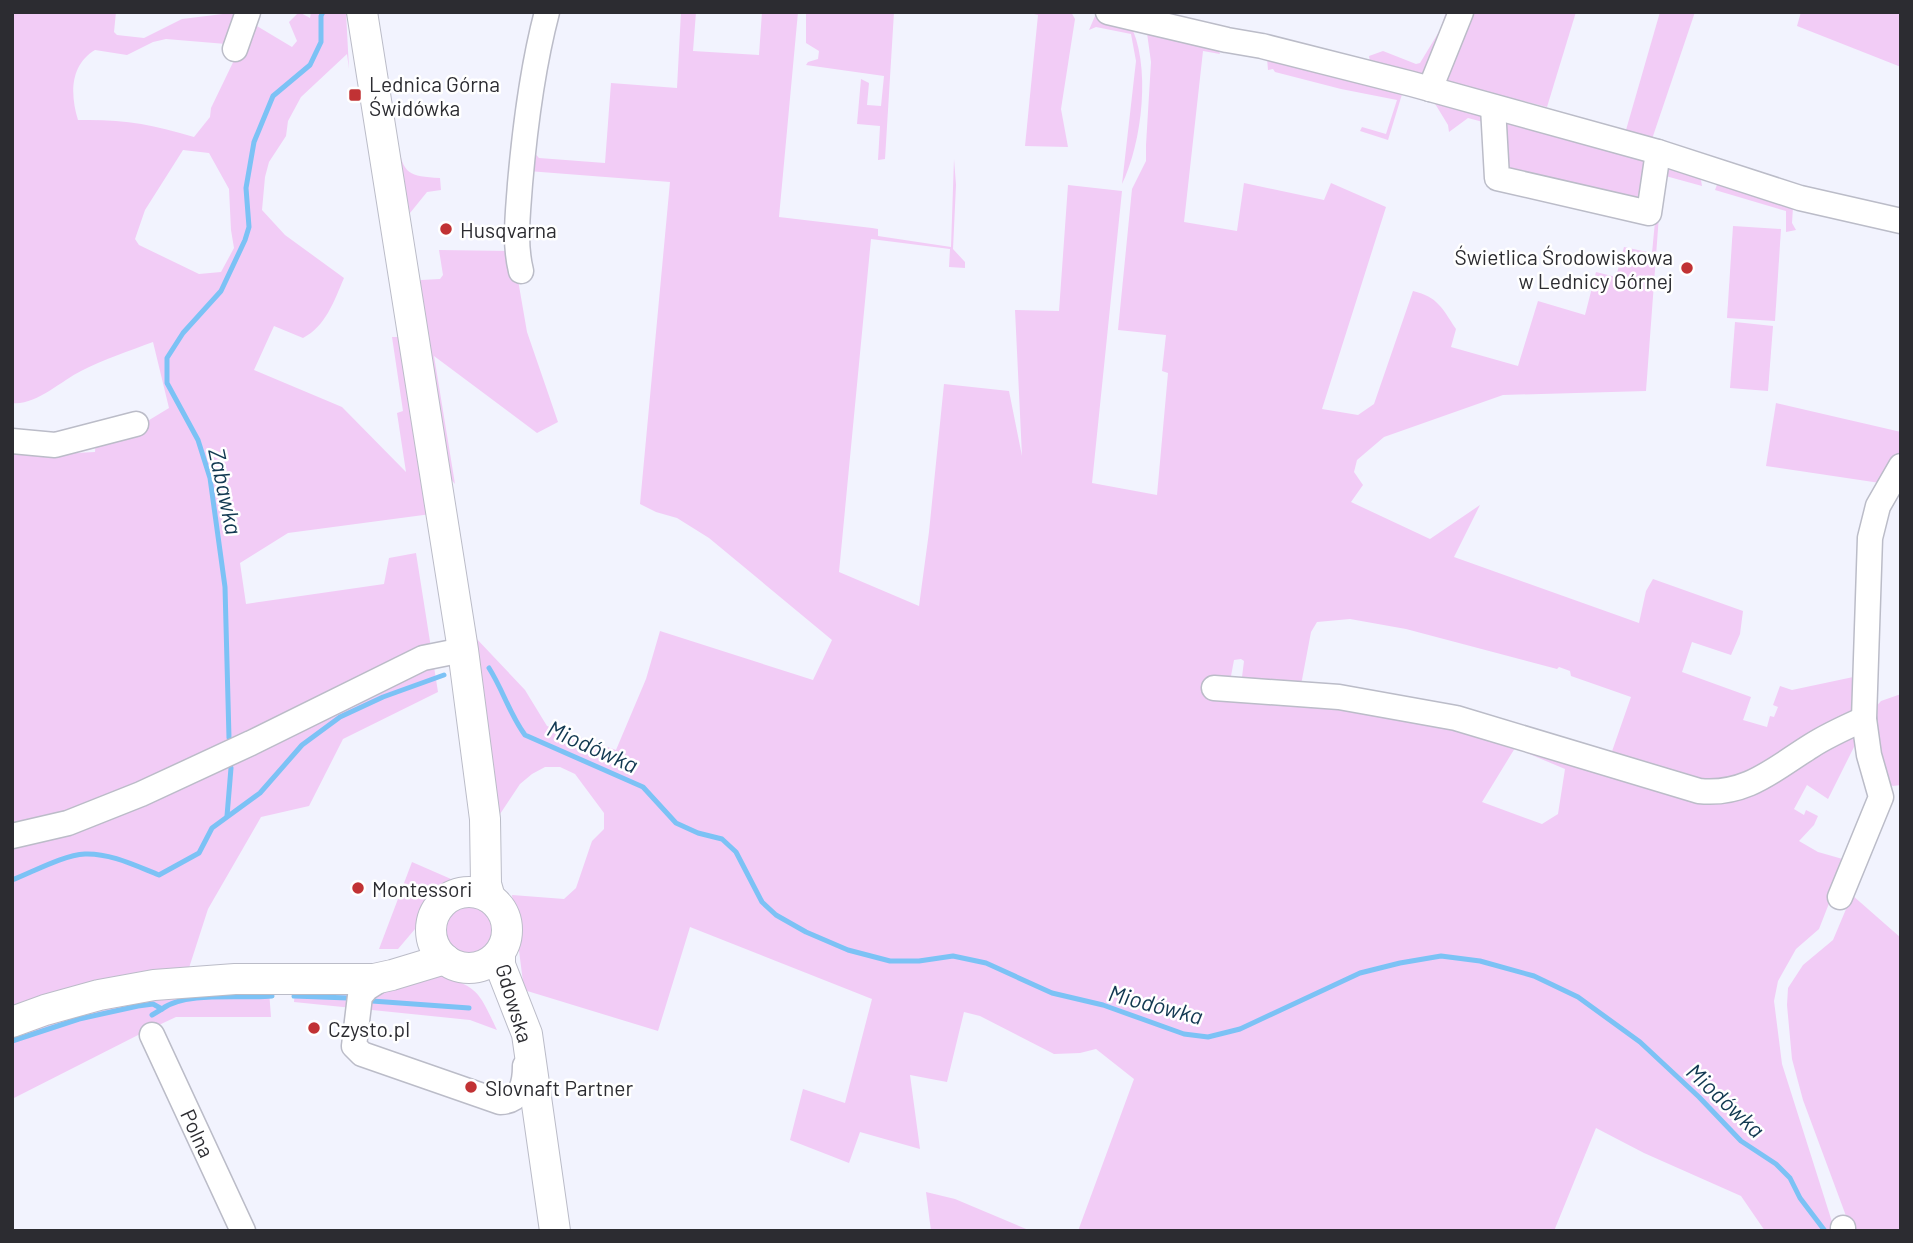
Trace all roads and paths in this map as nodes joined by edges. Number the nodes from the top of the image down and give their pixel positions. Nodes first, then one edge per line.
1 (248, 12) edge
2 (547, 12) edge
3 (1108, 12) edge
4 (1461, 12) edge
5 (369, 14) edge
6 (235, 49) dead end
7 (1430, 89) junction
8 (1493, 107) junction
9 (1658, 152) junction
10 (1901, 221) edge
11 (521, 271) dead end
12 (136, 424) dead end
13 (12, 441) edge
14 (1901, 466) edge
15 (463, 650) junction
16 (1214, 688) dead end
17 (1864, 719) junction
18 (480, 785) junction
19 (1891, 794) edge
20 (12, 836) edge
21 (457, 894) junction
22 (1840, 897) dead end
23 (490, 898) junction
24 (432, 924) junction
25 (500, 953) junction
26 (457, 964) junction
27 (386, 976) junction
28 (331, 978) junction
29 (12, 1022) edge
30 (152, 1035) dead end
31 (526, 1066) junction
32 (534, 1096) junction
33 (243, 1231) edge
34 (555, 1231) edge

1 - 6 street
2 - 11 street
3 - 7 street
4 - 7 street
5 - 15 main road
7 - 8 street
8 - 9 street
8 - 9 street
9 - 10 street
12 - 13 street
14 - 17 street
15 - 18 main road
15 - 20 street
16 - 17 street
17 - 19 street
18 - 21 main road
18 - 23 main road
19 - 22 street
21 - 23 main road
21 - 24 main road
23 - 25 main road
24 - 26 main road
24 - 28 main road
25 - 26 main road
25 - 32 main road, Gdowska
26 - 27 main road
26 - 31 main road, Gdowska
27 - 28 main road
27 - 31 street
28 - 29 main road
30 - 33 street, Polna
31 - 32 main road, Gdowska
32 - 34 main road, Gdowska

